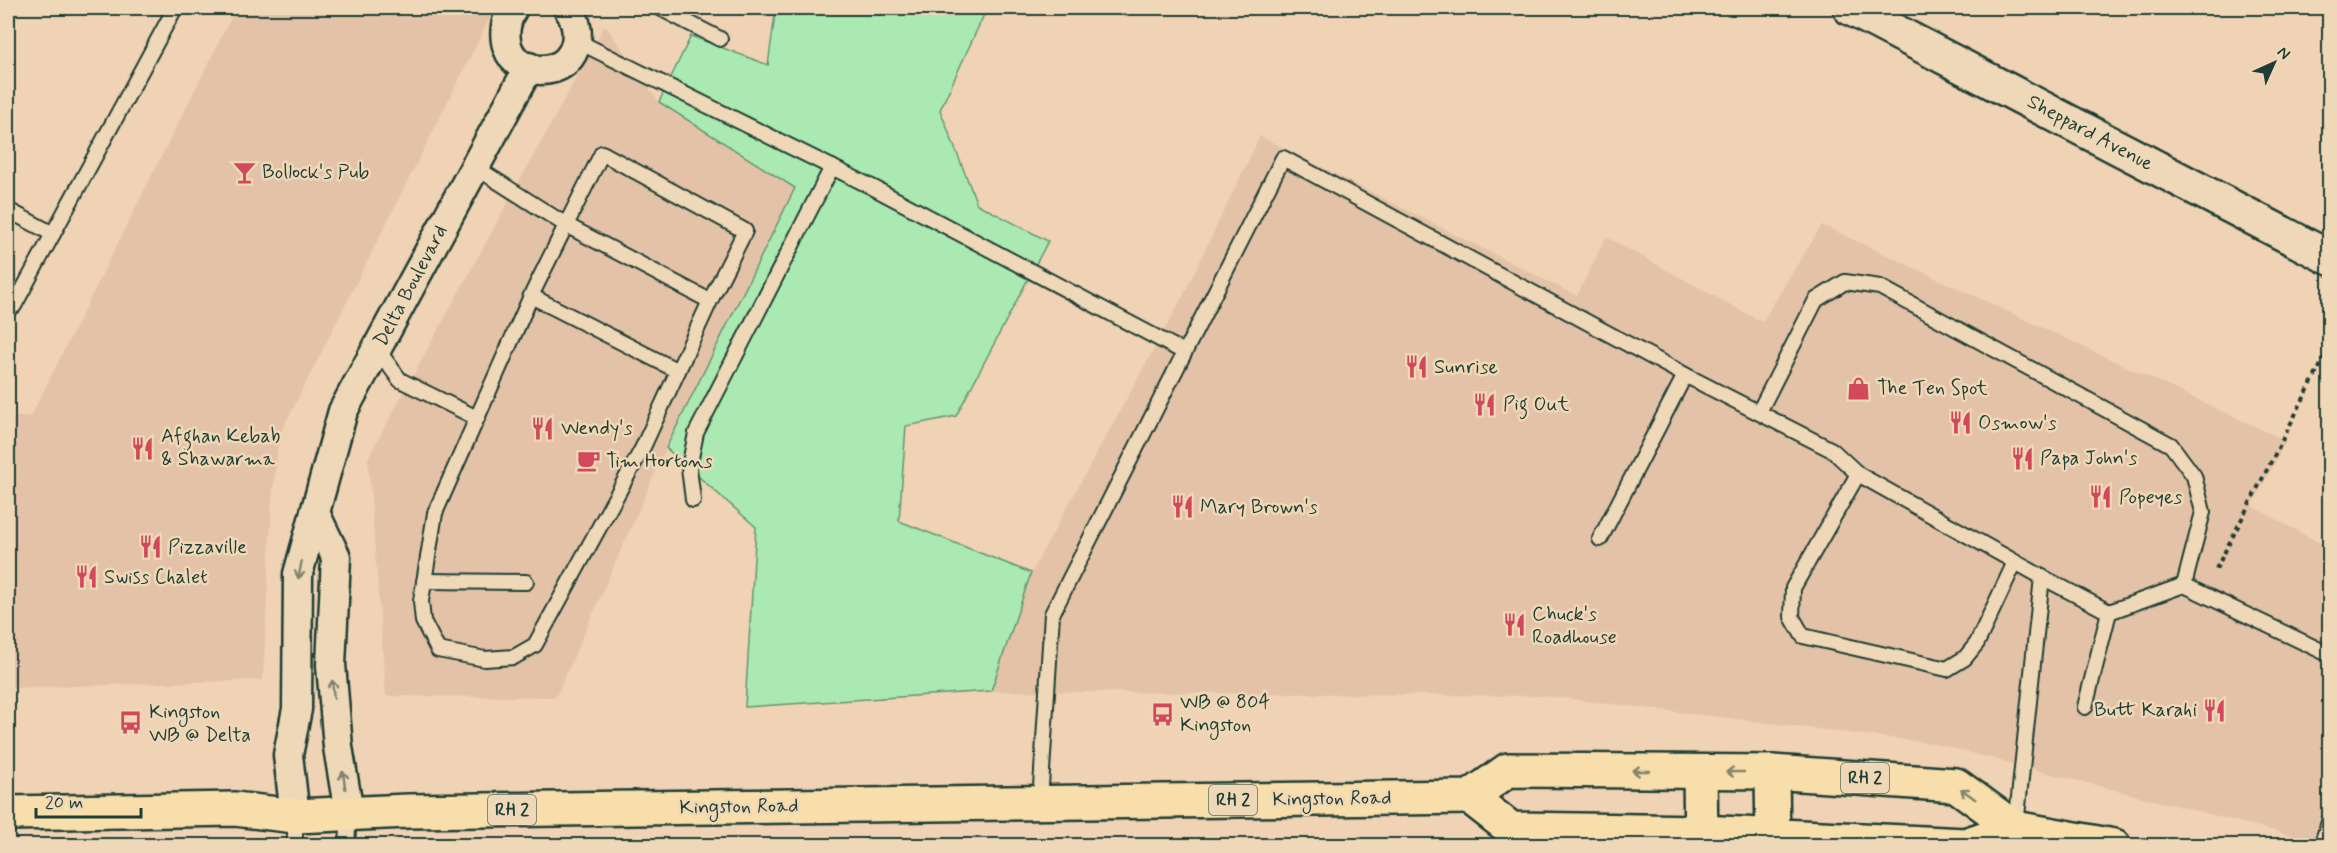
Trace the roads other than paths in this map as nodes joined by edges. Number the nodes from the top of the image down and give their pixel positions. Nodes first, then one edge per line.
1 (175, 8) edge
2 (513, 8) edge
3 (568, 8) edge
4 (660, 8) edge
5 (1850, 8) edge
6 (720, 39) dead end
7 (577, 41) junction
8 (529, 68) junction
9 (475, 167) junction
10 (832, 167) junction
11 (8, 210) edge
12 (566, 225) junction
13 (53, 234) junction
14 (2330, 258) edge
15 (531, 296) junction
16 (710, 301) junction
17 (8, 303) edge
18 (376, 349) junction
19 (1184, 352) junction
20 (678, 371) junction
21 (1685, 375) junction
22 (1759, 412) junction
23 (477, 418) junction
24 (1858, 474) junction
25 (693, 500) dead end
26 (315, 513) junction
27 (1600, 539) dead end
28 (2015, 562) junction
29 (2042, 577) junction
30 (424, 581) junction
31 (526, 582) dead end
32 (2184, 585) junction
33 (2109, 612) junction
34 (2330, 655) edge
35 (2085, 707) dead end
36 (1700, 772) junction
37 (1772, 772) junction
38 (1470, 797) junction
39 (1040, 802) junction
40 (8, 813) edge
41 (349, 813) junction
42 (2330, 819) edge
43 (2015, 828) junction
44 (295, 831) edge
45 (1701, 839) edge
46 (1773, 840) edge
47 (347, 846) edge
48 (2114, 846) edge
49 (2321, 846) edge

1 - 13 lane
2 - 8 street
3 - 7 street
4 - 6 lane
5 - 14 street, Sheppard Avenue
7 - 8 street
7 - 10 lane
8 - 9 street, Delta Boulevard
9 - 12 lane
9 - 18 street, Delta Boulevard
10 - 19 lane
10 - 25 lane
11 - 13 lane
12 - 15 lane
12 - 16 lane
12 - 16 lane
13 - 17 lane
15 - 20 lane
15 - 23 lane
16 - 20 lane
18 - 23 lane
18 - 26 street, Delta Boulevard
19 - 21 lane
19 - 39 lane
20 - 30 lane
21 - 22 lane
21 - 27 lane
22 - 24 lane
22 - 32 lane
23 - 30 lane
24 - 28 lane
24 - 28 lane
41 -> 26 street
26 -> 44 street, Delta Boulevard
28 - 29 lane
29 - 33 lane
29 - 43 lane
30 - 31 lane
32 - 33 lane
32 - 34 lane
33 - 35 lane
37 -> 36 main road, RH 2
36 -> 38 main road, RH 2
36 - 45 main road
43 -> 37 main road, RH 2
37 - 46 main road
38 - 39 main road, Kingston Road / RH 2
38 - 45 main road, RH 2
39 - 41 main road, Kingston Road / RH 2
40 - 44 main road, Kingston Road / RH 2
41 - 44 main road, Kingston Road / RH 2
41 - 47 lane
42 - 49 lane
43 - 46 main road, RH 2
43 - 48 main road, RH 2
45 - 46 main road, RH 2

